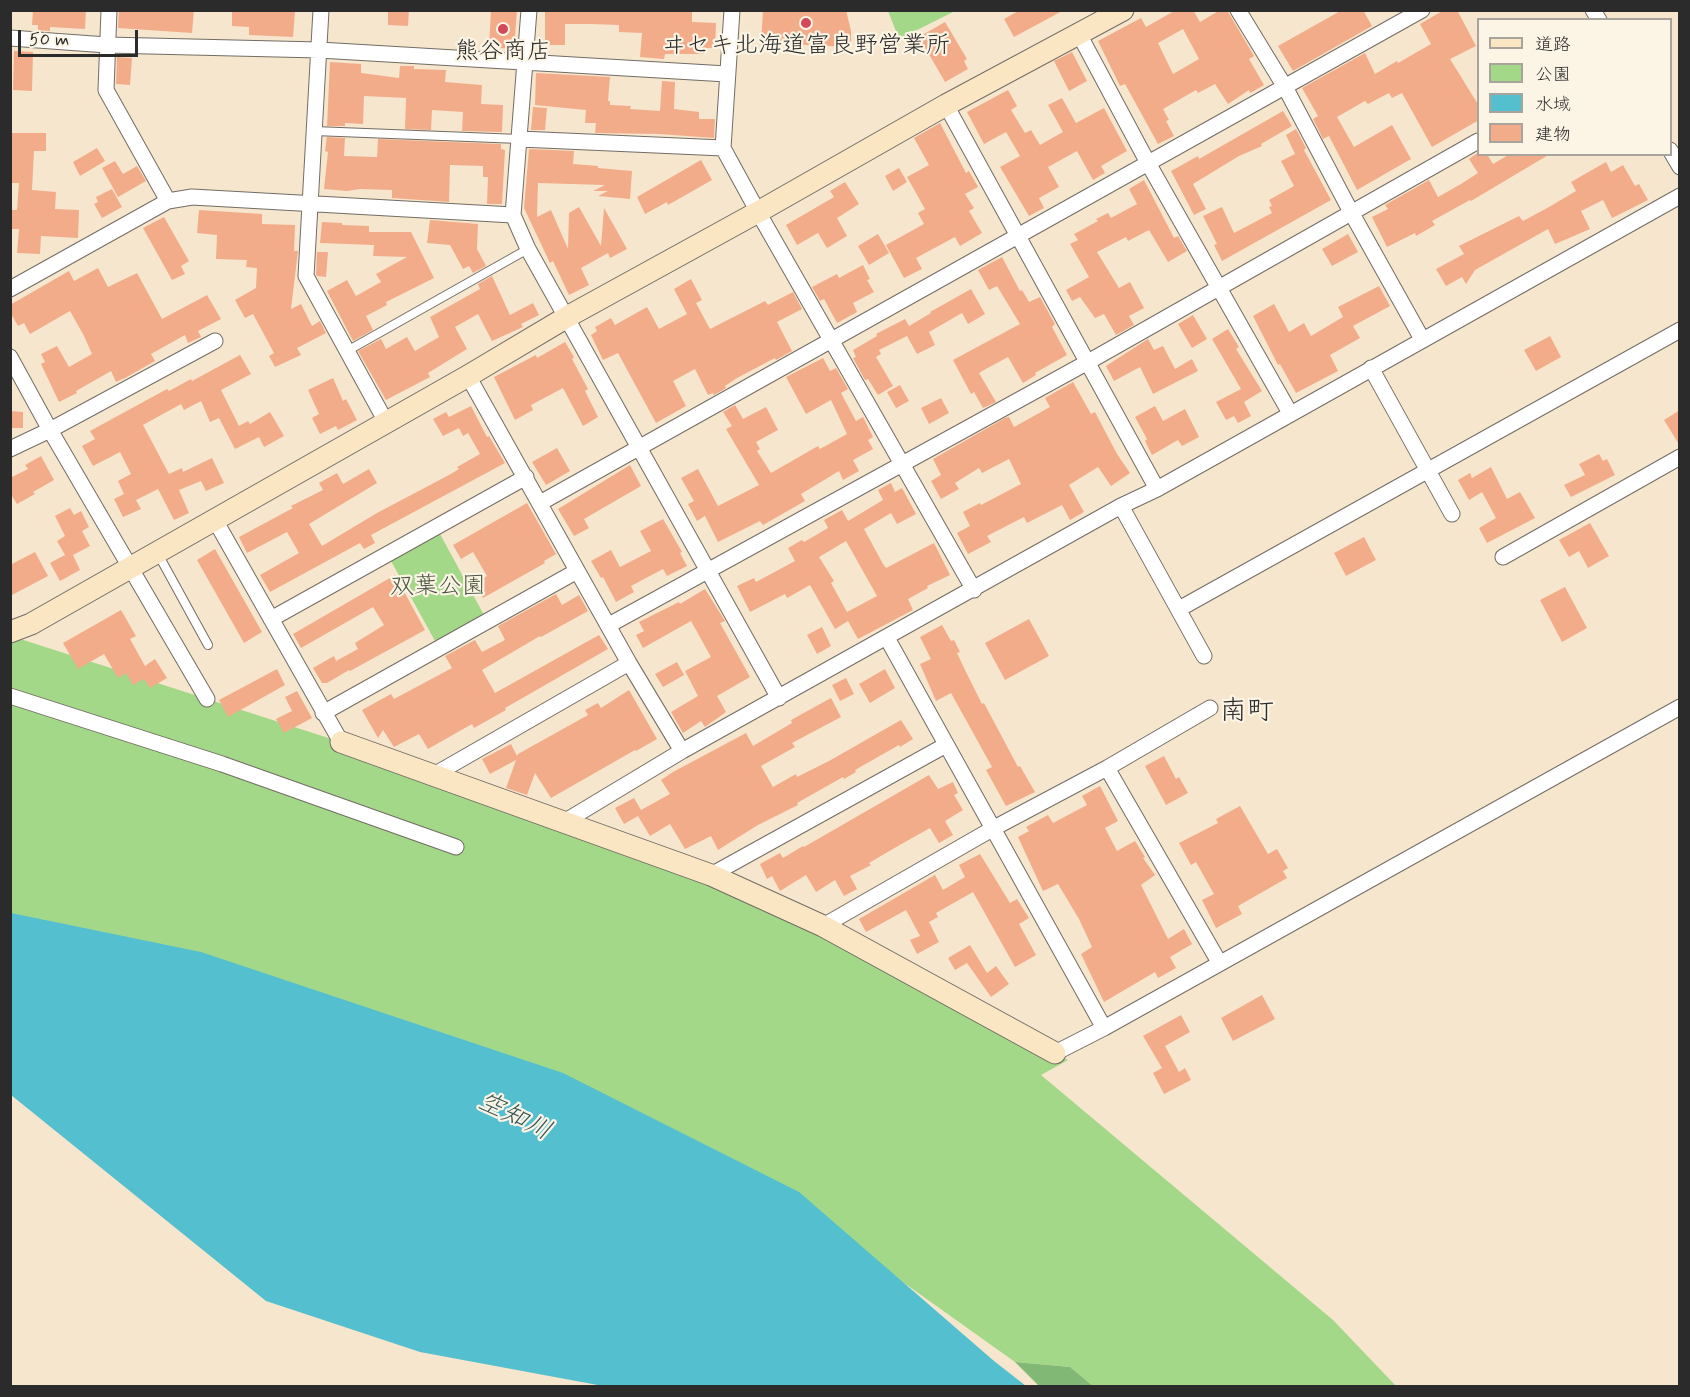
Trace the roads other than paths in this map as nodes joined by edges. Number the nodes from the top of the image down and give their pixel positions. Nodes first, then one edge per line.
1 (109, 10) edge
2 (321, 10) edge
3 (529, 10) edge
4 (732, 10) edge
5 (1123, 10) edge
6 (1238, 10) edge
7 (1422, 10) edge
8 (1079, 34) junction
9 (10, 38) edge
10 (107, 45) junction
11 (319, 50) junction
12 (526, 62) junction
13 (728, 74) junction
14 (1285, 87) junction
15 (946, 105) junction
16 (314, 131) junction
17 (520, 139) junction
18 (1477, 142) edge
19 (723, 148) junction
20 (1674, 150) edge
21 (1148, 163) junction
22 (1680, 166) edge
23 (1680, 196) edge
24 (168, 201) junction
25 (309, 205) junction
26 (758, 212) junction
27 (1351, 212) junction
28 (513, 215) junction
29 (1019, 235) junction
30 (528, 249) junction
31 (1219, 287) junction
32 (10, 289) edge
33 (567, 317) junction
34 (1680, 330) edge
35 (1422, 339) junction
36 (831, 340) junction
37 (215, 341) dead end
38 (347, 351) junction
39 (10, 357) edge
40 (1088, 362) junction
41 (1371, 368) junction
42 (468, 376) junction
43 (1290, 413) junction
44 (386, 422) junction
45 (50, 430) junction
46 (14, 444) edge
47 (640, 449) junction
48 (1680, 457) edge
49 (902, 464) junction
50 (1429, 471) junction
51 (526, 477) junction
52 (1157, 489) junction
53 (540, 503) junction
54 (1121, 506) junction
55 (1452, 514) dead end
56 (215, 520) junction
57 (157, 552) junction
58 (1503, 557) dead end
59 (130, 567) junction
60 (577, 571) junction
61 (708, 572) junction
62 (974, 590) junction
63 (1179, 609) junction
64 (271, 619) junction
65 (609, 625) junction
66 (10, 632) edge
67 (887, 638) junction
68 (208, 645) dead end
69 (1204, 656) dead end
70 (629, 663) junction
71 (10, 696) edge
72 (779, 698) junction
73 (207, 699) dead end
74 (1680, 707) edge
75 (1210, 708) dead end
76 (323, 713) junction
77 (341, 742) joint
78 (946, 745) junction
79 (682, 751) junction
80 (1107, 768) junction
81 (432, 776) junction
82 (564, 822) junction
83 (994, 828) junction
84 (456, 848) dead end
85 (711, 876) junction
86 (823, 926) junction
87 (1219, 962) junction
88 (1104, 1028) junction
89 (1055, 1053) joint

1 - 10 street
2 - 11 street
3 - 12 street
4 - 13 street
5 - 8 street
6 - 14 street
7 - 14 street
8 - 15 street
8 - 21 street
9 - 10 street
10 - 11 street
10 - 24 street
11 - 12 street
11 - 16 street
12 - 13 street
12 - 17 street
13 - 19 street
14 - 21 street
14 - 27 street
15 - 26 street
15 - 29 street
16 - 17 lane
16 - 25 street
17 - 19 street
17 - 28 street
18 - 27 street
19 - 26 street
20 - 22 street
21 - 29 street
21 - 31 street
23 - 35 street
24 - 25 street
24 - 32 street
25 - 28 street
25 - 38 street
26 - 33 street
26 - 36 street
27 - 31 street
27 - 35 street
28 - 30 street
29 - 36 street
29 - 40 street
30 - 33 street
30 - 38 lane
31 - 40 street
31 - 43 street
33 - 42 street
33 - 47 street
34 - 50 street
35 - 41 street
36 - 47 street
36 - 49 street
37 - 45 street
38 - 44 street
39 - 45 street
40 - 49 street
40 - 52 street
41 - 43 street
41 - 50 street
42 - 44 street
42 - 51 street
43 - 52 street
44 - 56 street
45 - 46 street
45 - 59 street
47 - 53 street
47 - 61 street
48 - 58 street
49 - 61 street
49 - 62 street
50 - 55 street
50 - 63 street
51 - 53 street
51 - 64 street
52 - 54 street
53 - 60 street
54 - 62 street
54 - 63 street
56 - 57 street
56 - 64 street
57 - 59 street
57 - 68 lane
59 - 66 street
59 - 73 street
60 - 65 street
60 - 76 street
61 - 65 street
61 - 72 street
62 - 67 street
63 - 69 street
64 - 76 street
65 - 70 street
67 - 72 street
67 - 78 street
70 - 79 street
70 - 81 street
71 - 84 street
72 - 79 street
74 - 87 street
75 - 80 street
76 - 77 street
77 - 81 street
78 - 83 street
78 - 85 street
79 - 82 street
80 - 83 street
80 - 87 street
81 - 82 street
82 - 85 street
83 - 86 street
83 - 88 street
85 - 86 street
86 - 89 street
87 - 88 street
88 - 89 street

